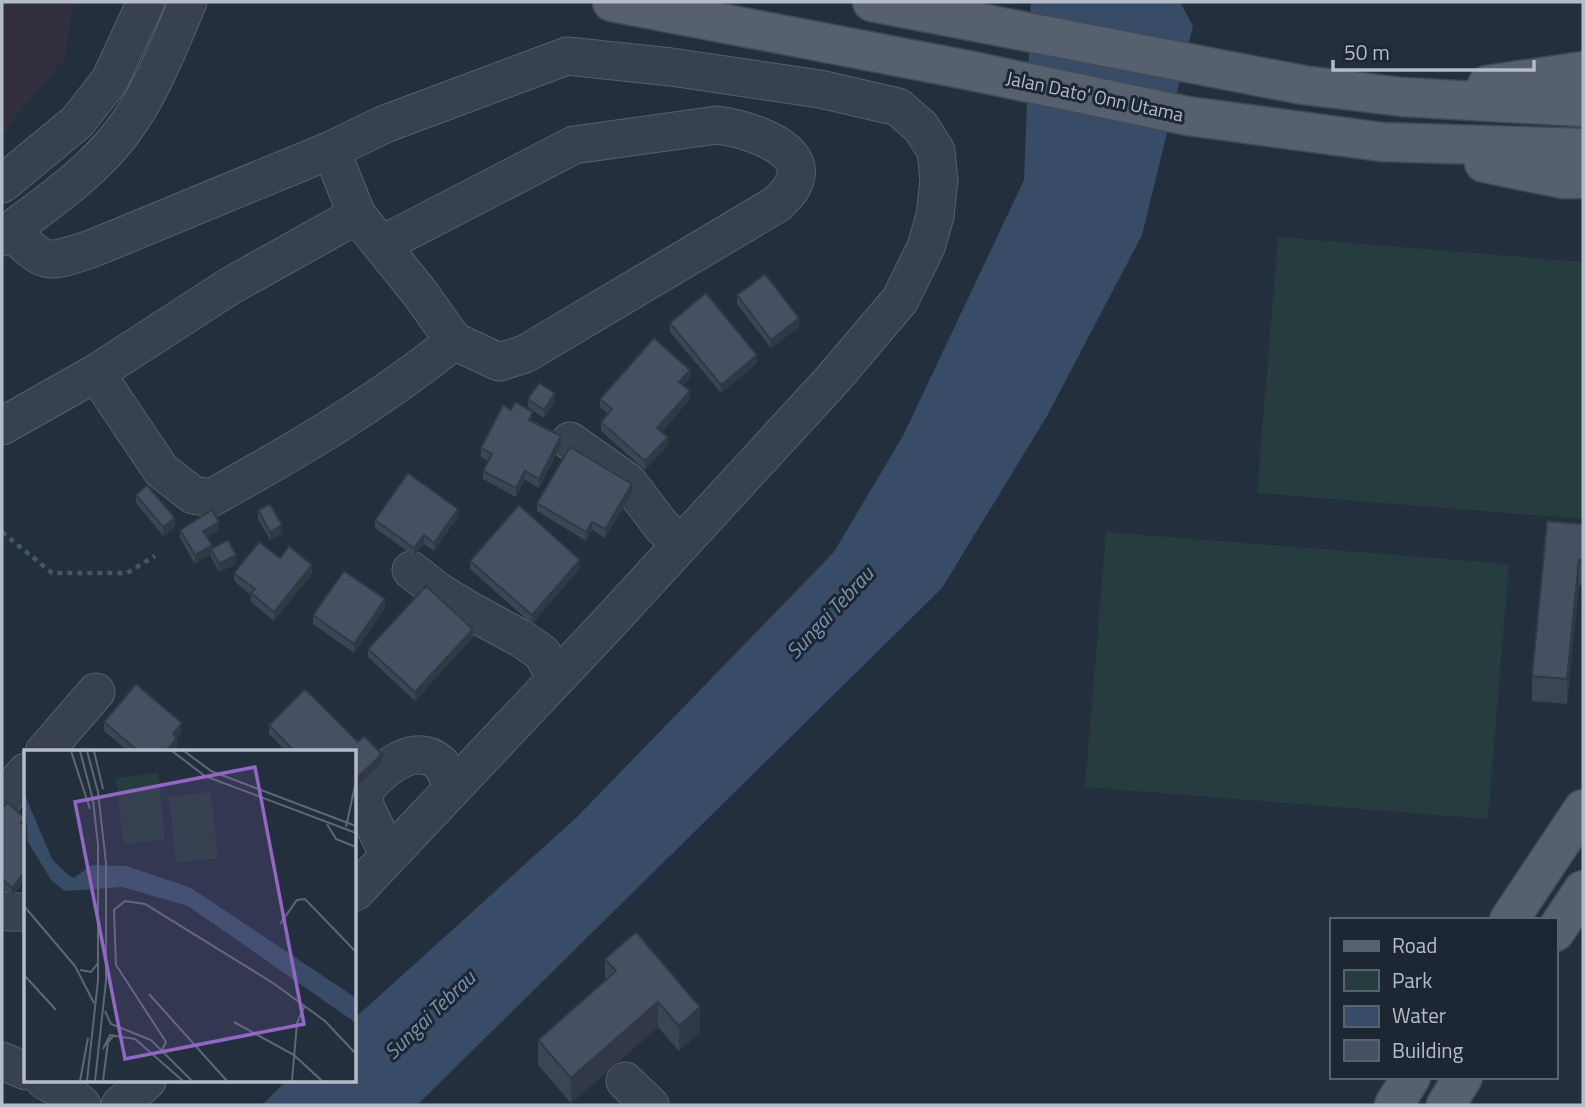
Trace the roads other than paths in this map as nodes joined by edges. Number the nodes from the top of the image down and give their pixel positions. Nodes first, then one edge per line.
1 (146, 2) edge
2 (188, 2) edge
3 (612, 2) edge
4 (872, 2) edge
5 (1583, 71) edge
6 (1402, 97) junction
7 (1583, 107) edge
8 (1382, 142) junction
9 (1583, 148) edge
10 (331, 150) junction
11 (1583, 179) edge
12 (2, 184) edge
13 (357, 215) junction
14 (6, 234) edge
15 (381, 245) junction
16 (454, 341) junction
17 (96, 373) junction
18 (2, 426) edge
19 (570, 441) dead end
20 (683, 542) junction
21 (411, 569) dead end
22 (556, 679) junction
23 (96, 692) dead end
24 (46, 750) edge
25 (24, 774) edge
26 (452, 789) junction
27 (2, 800) edge
28 (1583, 809) edge
29 (389, 856) junction
30 (357, 890) edge
31 (1583, 890) edge
32 (2, 910) edge
33 (24, 912) edge
34 (1510, 918) edge
35 (1557, 929) edge
36 (2, 1061) edge
37 (24, 1070) edge
38 (1410, 1079) edge
39 (1462, 1079) edge
40 (47, 1082) edge
41 (146, 1082) edge
42 (82, 1105) edge
43 (120, 1105) edge
44 (1394, 1105) edge
45 (1446, 1105) edge

1 - 12 street
2 - 14 street
3 - 8 main road, Jalan Dato' Onn Utama
4 - 6 main road
5 - 6 main road
6 - 7 main road
8 - 9 main road, Jalan Dato' Onn Utama
8 - 11 main road
10 - 13 street
10 - 14 street
10 - 20 street
13 - 15 street
13 - 17 street
15 - 16 street
15 - 16 street
16 - 17 street
17 - 18 street
19 - 20 street
20 - 22 street
21 - 22 street
22 - 26 street
23 - 24 street
25 - 27 street
26 - 29 street
26 - 29 street
28 - 34 main road
29 - 30 street
31 - 35 main road
32 - 33 street
36 - 37 street
38 - 44 main road
39 - 45 main road
40 - 42 street
41 - 43 street

